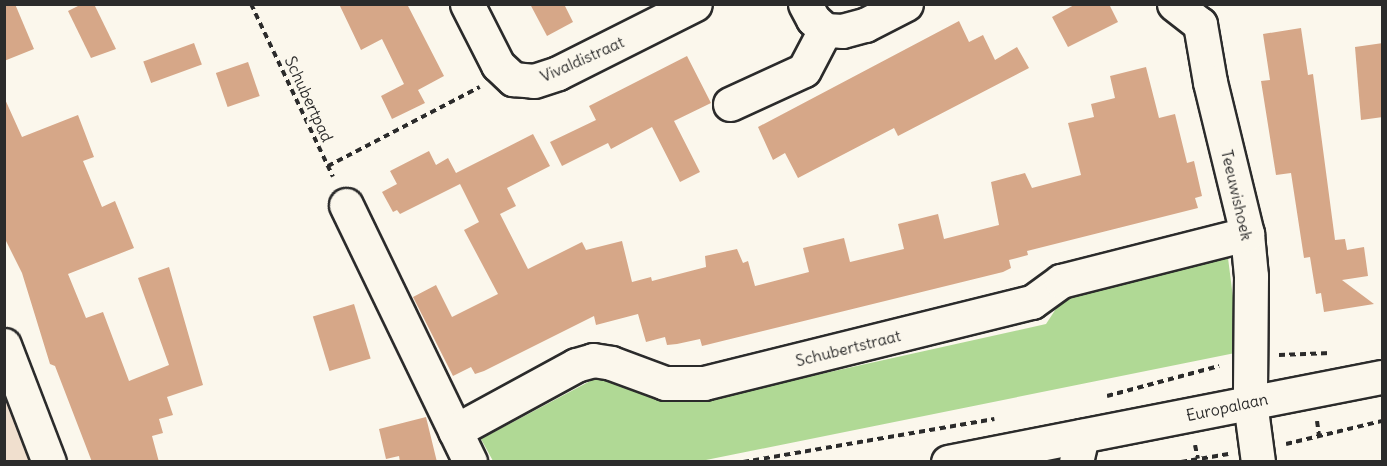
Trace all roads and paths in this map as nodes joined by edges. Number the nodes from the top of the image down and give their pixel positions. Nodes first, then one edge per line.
1 (251, 4) edge
2 (467, 4) edge
3 (695, 4) edge
4 (805, 4) edge
5 (906, 4) edge
6 (1174, 4) edge
7 (1209, 14) edge
8 (825, 30) junction
9 (507, 73) junction
10 (730, 104) dead end
11 (328, 166) junction
12 (346, 205) joint
13 (1247, 234) junction
14 (4, 345) edge
15 (1186, 375) dead end
16 (1380, 379) edge
17 (1104, 397) dead end
18 (1250, 402) junction
19 (1001, 417) dead end
20 (1383, 421) edge
21 (455, 431) junction
22 (1319, 435) dead end
23 (1079, 449) edge
24 (1198, 459) dead end
25 (49, 462) edge
26 (470, 462) edge
27 (743, 462) edge
28 (948, 462) edge
29 (1181, 462) edge
30 (1258, 462) edge

1 - 11 path, Schubertpad
2 - 9 street
3 - 9 street, Vivaldistraat
4 - 8 street
5 - 8 street
6 - 7 street, Teeuwishoek
7 - 13 street, Teeuwishoek
8 - 10 street
9 - 11 path
11 - 12 path, Schubertpad
12 - 21 street
13 - 18 street, Teeuwishoek
13 - 21 street, Schubertstraat
14 - 25 street
15 - 17 path
16 - 18 street, Europalaan
18 - 23 street, Europalaan
18 - 30 street, Teeuwishoek
19 - 27 path
20 - 22 path
21 - 26 street
23 - 28 street, Europalaan
24 - 29 path

